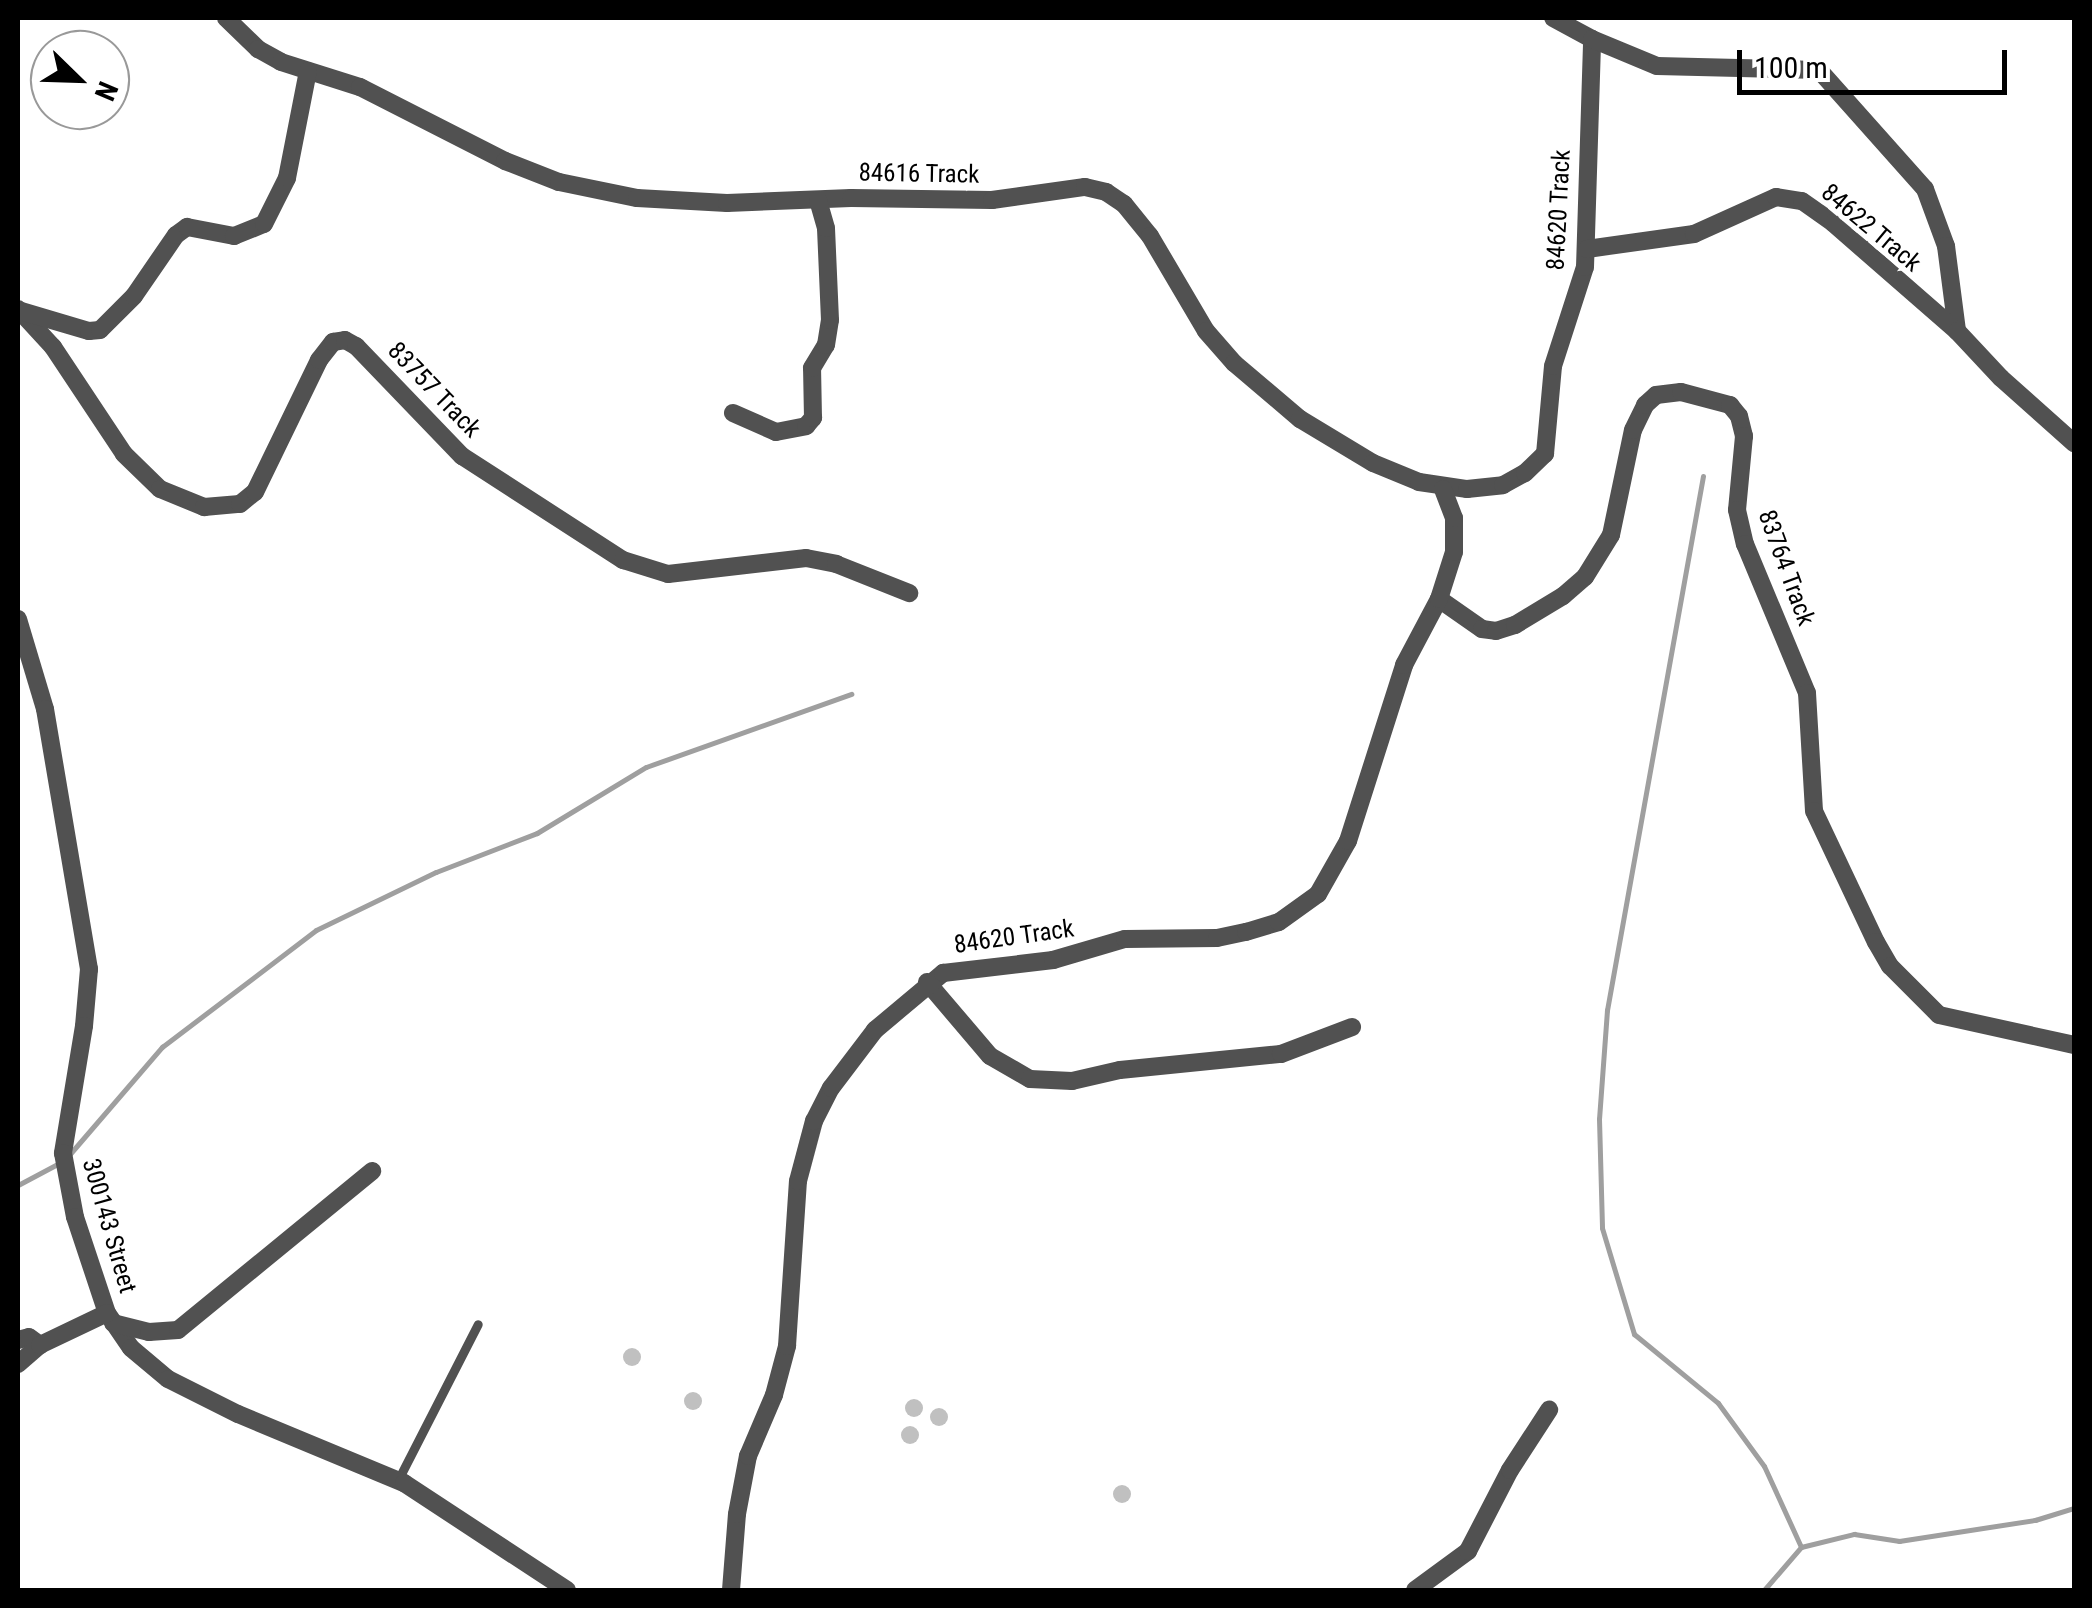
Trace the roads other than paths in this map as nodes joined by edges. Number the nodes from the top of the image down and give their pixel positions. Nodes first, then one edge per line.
1 (226, 18) edge
2 (1553, 18) edge
3 (1592, 39) junction
4 (308, 72) junction
5 (818, 200) junction
6 (1588, 248) junction
7 (18, 310) edge
8 (1957, 331) junction
9 (733, 413) dead end
10 (2074, 442) edge
11 (1524, 474) joint
12 (1442, 489) junction
13 (909, 592) dead end
14 (1439, 599) junction
15 (18, 619) edge
16 (927, 982) junction
17 (1352, 1027) dead end
18 (2074, 1045) edge
19 (372, 1171) dead end
20 (110, 1318) junction
21 (478, 1324) dead end
22 (18, 1340) edge
23 (40, 1345) junction
24 (18, 1364) edge
25 (1549, 1410) dead end
26 (398, 1480) junction
27 (567, 1590) edge
28 (731, 1590) edge
29 (1416, 1590) edge

1 - 4 street, 84616 Track
2 - 3 street
3 - 6 street, 84620 Track
3 - 8 street
4 - 5 street, 84616 Track
4 - 7 street
5 - 9 street
5 - 12 street, 84616 Track
6 - 8 street, 84622 Track
6 - 11 street, 84620 Track
7 - 13 street, 83757 Track
8 - 10 street, 84622 Track
11 - 12 street, 84616 Track
12 - 14 street
14 - 16 street, 84620 Track
14 - 18 street, 83764 Track
15 - 20 street, 300143 Street
16 - 17 street
16 - 28 street, 84620 Track
19 - 20 street
20 - 23 street
20 - 26 street, 300143 Street
21 - 26 lane
22 - 23 street
23 - 24 street
25 - 29 street
26 - 27 street, 300143 Street

